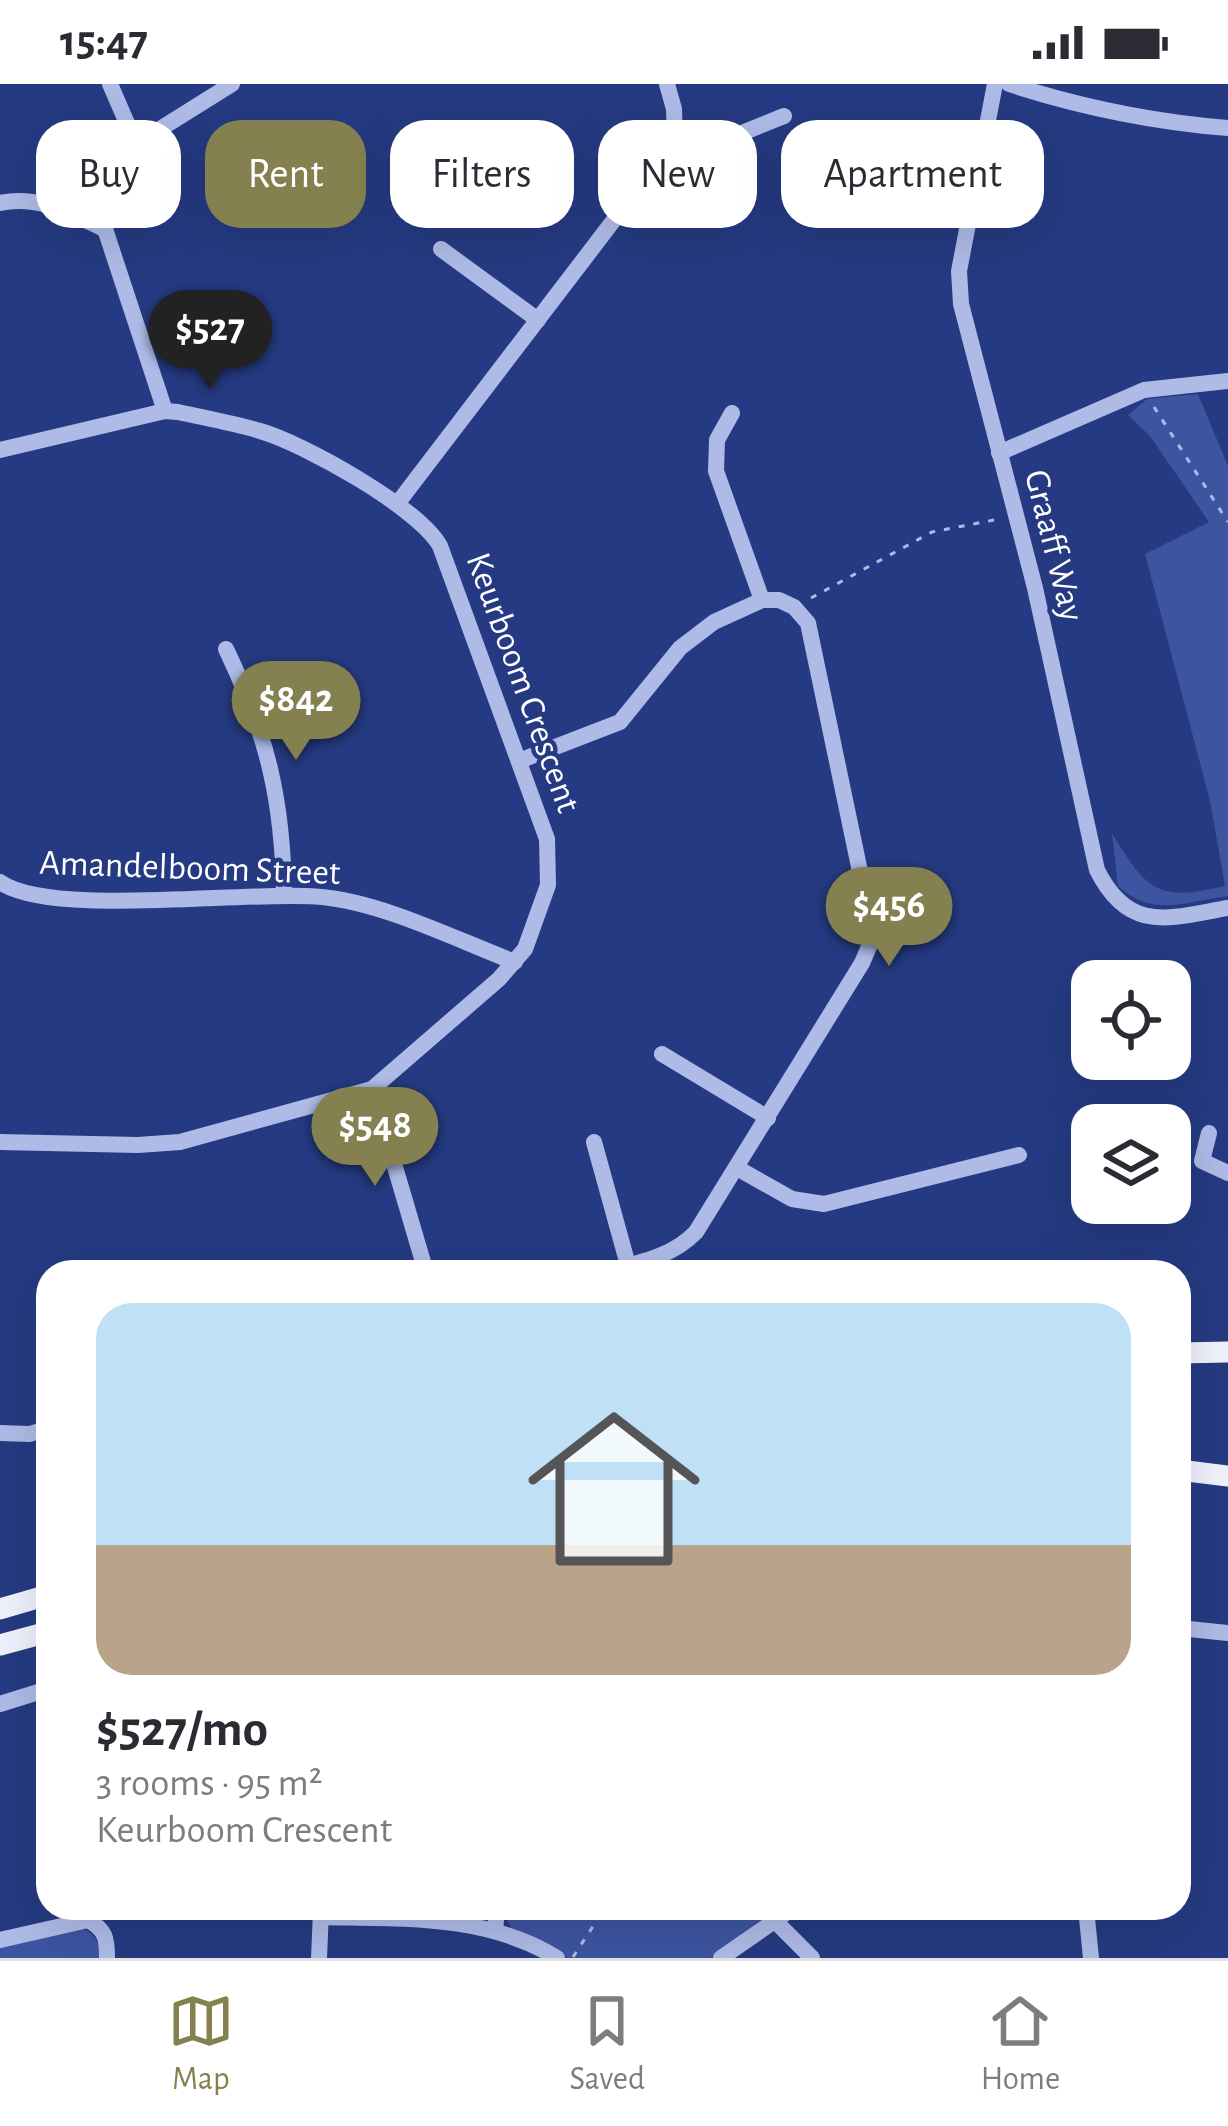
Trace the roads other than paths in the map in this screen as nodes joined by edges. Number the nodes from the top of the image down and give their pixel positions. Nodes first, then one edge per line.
1 (110, 84) edge
2 (232, 84) edge
3 (667, 84) edge
4 (995, 84) edge
5 (1009, 84) edge
6 (784, 116) dead end
7 (126, 120) edge
8 (174, 120) edge
9 (674, 120) edge
10 (757, 126) edge
11 (1228, 128) edge
12 (0, 203) edge
13 (608, 228) edge
14 (104, 229) joint
15 (441, 249) dead end
16 (538, 320) junction
17 (1228, 381) edge
18 (165, 412) junction
19 (732, 413) dead end
20 (0, 450) edge
21 (999, 453) junction
22 (397, 504) junction
23 (762, 600) junction
24 (226, 650) dead end
25 (519, 761) junction
26 (0, 882) edge
27 (284, 895) junction
28 (1228, 908) edge
29 (515, 962) junction
30 (662, 1054) dead end
31 (372, 1089) junction
32 (768, 1118) junction
33 (1209, 1133) dead end
34 (0, 1142) edge
35 (594, 1142) dead end
36 (1019, 1155) dead end
37 (737, 1168) junction
38 (1228, 1173) edge
39 (422, 1260) edge
40 (627, 1260) edge
41 (648, 1260) edge
42 (1228, 1352) edge
43 (1191, 1353) edge
44 (36, 1432) edge
45 (0, 1433) edge
46 (1191, 1471) edge
47 (1228, 1476) edge
48 (36, 1598) edge
49 (0, 1609) edge
50 (1191, 1629) edge
51 (1228, 1633) edge
52 (36, 1635) edge
53 (0, 1645) edge
54 (36, 1693) edge
55 (0, 1704) edge
56 (321, 1920) edge
57 (428, 1920) edge
58 (496, 1920) edge
59 (778, 1920) edge
60 (1087, 1920) edge
61 (776, 1922) junction
62 (495, 1931) junction
63 (0, 1940) edge
64 (107, 1958) edge
65 (319, 1958) edge
66 (557, 1958) edge
67 (721, 1958) edge
68 (812, 1958) edge
69 (1090, 1958) edge

1 - 7 street
2 - 8 street
3 - 9 street
4 - 21 street, Graaff Way
5 - 11 street
6 - 10 street
12 - 14 street
13 - 16 street
14 - 18 street
15 - 16 street
16 - 22 street
17 - 21 street
18 - 20 street, Keurboom Crescent
18 - 22 street, Keurboom Crescent
19 - 23 street
21 - 28 street, Graaff Way
22 - 25 street, Keurboom Crescent
23 - 25 street
23 - 32 street
24 - 27 street
25 - 29 street, Keurboom Crescent
26 - 27 street, Amandelboom Street
27 - 29 street, Amandelboom Street
29 - 31 street, Keurboom Crescent
30 - 32 street
31 - 34 street, Keurboom Crescent
31 - 39 street
32 - 37 street
33 - 38 street
35 - 40 street
36 - 37 street
37 - 41 street
42 - 43 main road
44 - 45 street
46 - 47 main road
48 - 49 main road
50 - 51 street
52 - 53 main road
54 - 55 street
56 - 65 street
57 - 62 street
58 - 62 street
59 - 61 street
60 - 69 street
61 - 67 street
61 - 68 street
62 - 66 street
63 - 64 street

